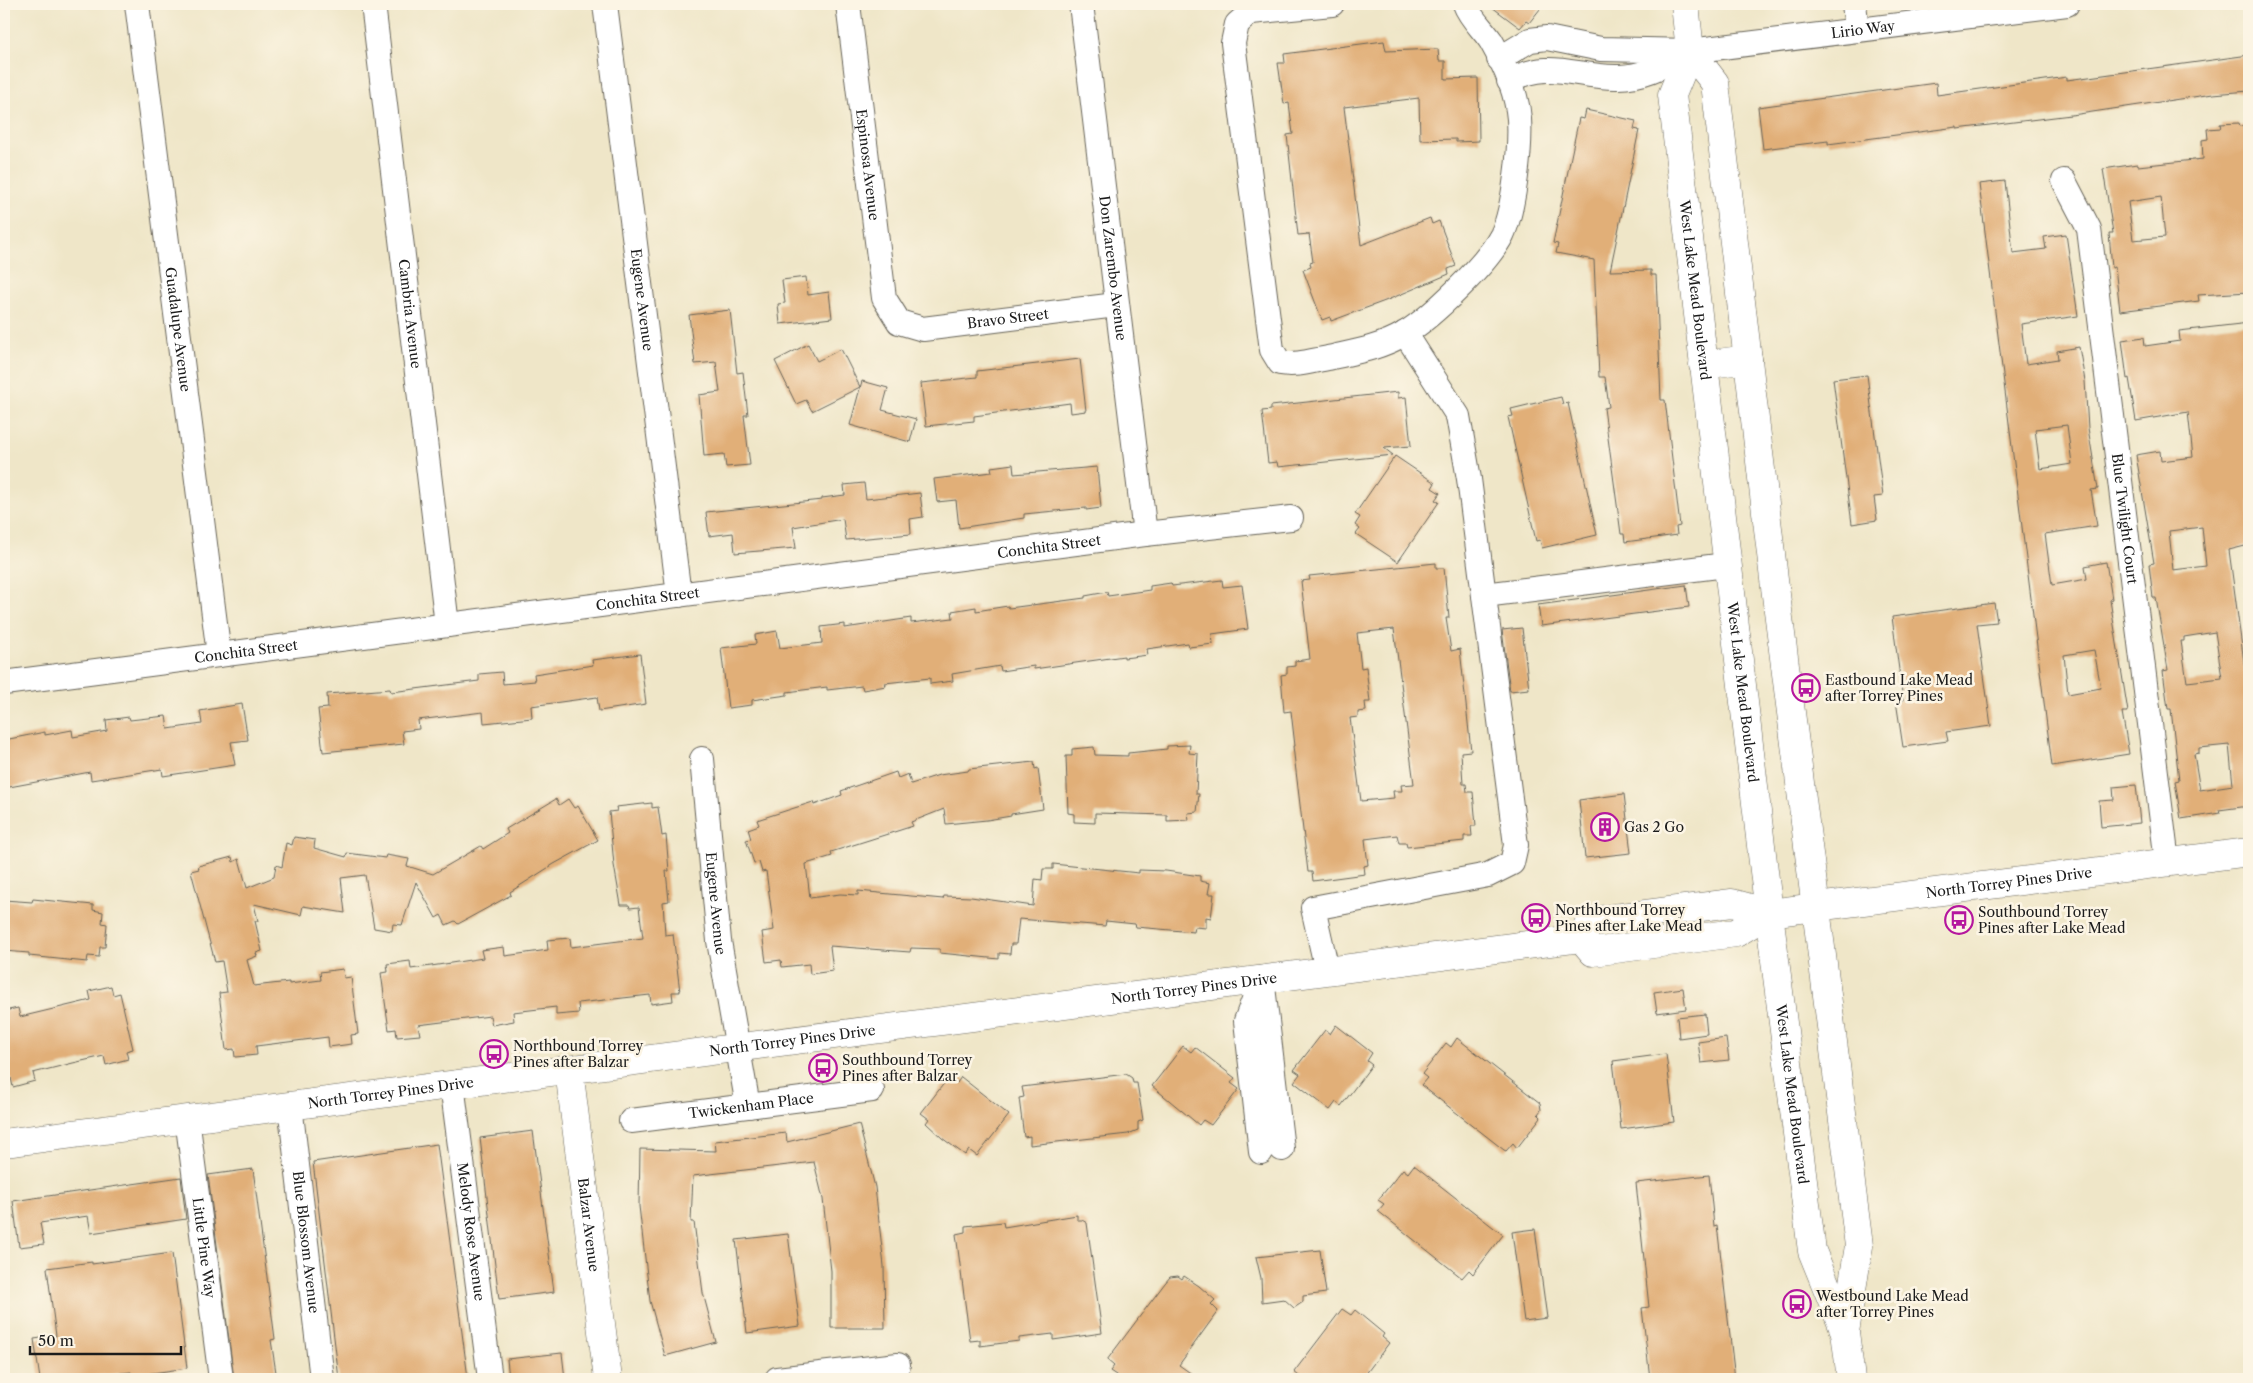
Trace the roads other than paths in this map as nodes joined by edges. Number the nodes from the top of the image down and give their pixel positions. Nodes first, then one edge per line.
1 (137, 4) edge
2 (373, 4) edge
3 (605, 4) edge
4 (848, 4) edge
5 (1081, 4) edge
6 (1332, 4) edge
7 (1465, 4) edge
8 (1685, 4) edge
9 (1854, 4) edge
10 (2067, 4) edge
11 (1857, 29) junction
12 (1690, 51) junction
13 (1499, 60) junction
14 (1510, 81) junction
15 (2064, 180) dead end
16 (1116, 305) junction
17 (899, 322) joint
18 (1405, 332) junction
19 (1748, 360) junction
20 (1703, 366) junction
21 (1291, 518) dead end
22 (1145, 534) junction
23 (1726, 565) junction
24 (679, 595) junction
25 (1484, 595) junction
26 (447, 625) junction
27 (219, 655) junction
28 (4, 683) edge
29 (702, 759) dead end
30 (2249, 852) edge
31 (2167, 862) junction
32 (1816, 907) junction
33 (1769, 913) junction
34 (1328, 970) junction
35 (1262, 978) junction
36 (738, 1047) junction
37 (569, 1070) junction
38 (452, 1084) junction
39 (872, 1090) dead end
40 (290, 1105) junction
41 (748, 1106) junction
42 (187, 1118) junction
43 (631, 1121) dead end
44 (4, 1143) edge
45 (1271, 1150) dead end
46 (1845, 1332) junction
47 (898, 1365) dead end
48 (222, 1379) edge
49 (322, 1379) edge
50 (490, 1379) edge
51 (608, 1379) edge
52 (777, 1379) edge
53 (1851, 1379) edge

1 - 27 street, Guadalupe Avenue
2 - 26 street, Cambria Avenue
3 - 24 street, Eugene Avenue
4 - 17 street, Espinosa Avenue
5 - 16 street, Don Zarembo Avenue
6 - 18 street
7 - 13 street
8 - 12 main road, West Lake Mead Boulevard
9 - 11 street
10 - 11 street, Lirio Way
11 - 12 street, Lirio Way
12 - 13 street
12 - 14 street
12 - 19 main road, West Lake Mead Boulevard
12 - 20 main road, West Lake Mead Boulevard
13 - 14 street
14 - 18 street
15 - 31 street, Blue Twilight Court
16 - 17 street, Bravo Street
16 - 22 street, Don Zarembo Avenue
18 - 25 street
19 - 20 main road
19 - 32 main road, West Lake Mead Boulevard
20 - 23 main road, West Lake Mead Boulevard
21 - 22 street, Conchita Street
22 - 24 street, Conchita Street
23 - 25 street
23 - 33 main road, West Lake Mead Boulevard
24 - 26 street, Conchita Street
25 - 34 street
26 - 27 street, Conchita Street
27 - 28 street, Conchita Street
29 - 36 street, Eugene Avenue
30 - 31 main road, North Torrey Pines Drive
31 - 32 main road, North Torrey Pines Drive
32 - 33 main road, North Torrey Pines Drive
32 - 46 main road, West Lake Mead Boulevard
33 - 34 main road, North Torrey Pines Drive
33 - 46 main road, West Lake Mead Boulevard
34 - 35 main road, North Torrey Pines Drive
35 - 36 main road, North Torrey Pines Drive
35 - 45 street
36 - 37 main road, North Torrey Pines Drive
36 - 41 street, Eugene Avenue
37 - 38 main road, North Torrey Pines Drive
37 - 51 main road, Balzar Avenue
38 - 40 main road, North Torrey Pines Drive
38 - 50 street, Melody Rose Avenue
39 - 41 street, Twickenham Place
40 - 42 main road, North Torrey Pines Drive
40 - 49 street, Blue Blossom Avenue
41 - 43 street, Twickenham Place
42 - 44 main road, North Torrey Pines Drive
42 - 48 street, Little Pine Way
46 - 53 main road, West Lake Mead Boulevard
47 - 52 street

